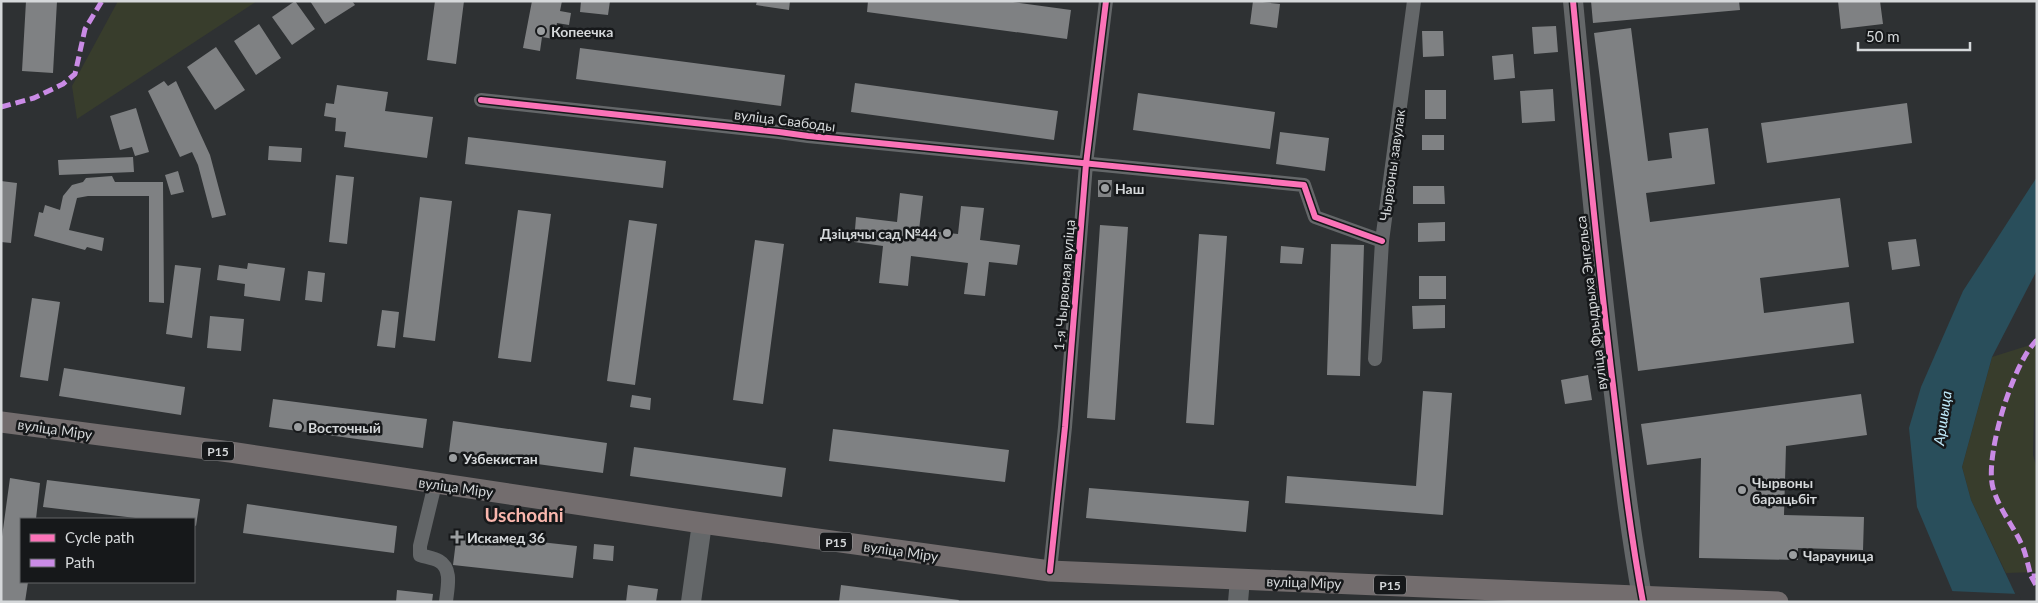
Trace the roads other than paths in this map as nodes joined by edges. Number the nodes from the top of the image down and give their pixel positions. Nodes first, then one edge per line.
1 (1106, 1) edge
2 (1414, 1) edge
3 (1573, 1) edge
4 (481, 100) dead end
5 (1086, 164) junction
6 (1382, 241) junction
7 (1375, 359) dead end
8 (1, 422) edge
9 (435, 484) junction
10 (702, 524) junction
11 (1050, 571) junction
12 (1240, 579) junction
13 (1554, 595) edge
14 (446, 602) edge
15 (691, 602) edge
16 (1238, 602) edge
17 (1643, 602) edge
18 (1778, 602) edge

1 - 5 street, 1-я Чырвоная вуліца
2 - 6 street, Чырвоны завулак
3 - 17 street, вуліца Фрыдрыха Энгельса
4 - 5 street, вуліца Свабоды
5 - 6 street, вуліца Свабоды
5 - 11 street, 1-я Чырвоная вуліца
6 - 7 street, Чырвоны завулак
8 - 9 main road, вуліца Міру / Р15
9 - 10 main road, вуліца Міру / Р15
9 - 14 street
10 - 11 main road, вуліца Міру / Р15
10 - 15 street
11 - 12 main road, вуліца Міру / Р15
12 - 13 main road, вуліца Міру / Р15
12 - 16 street
13 - 18 main road, вуліца Міру / Р15

